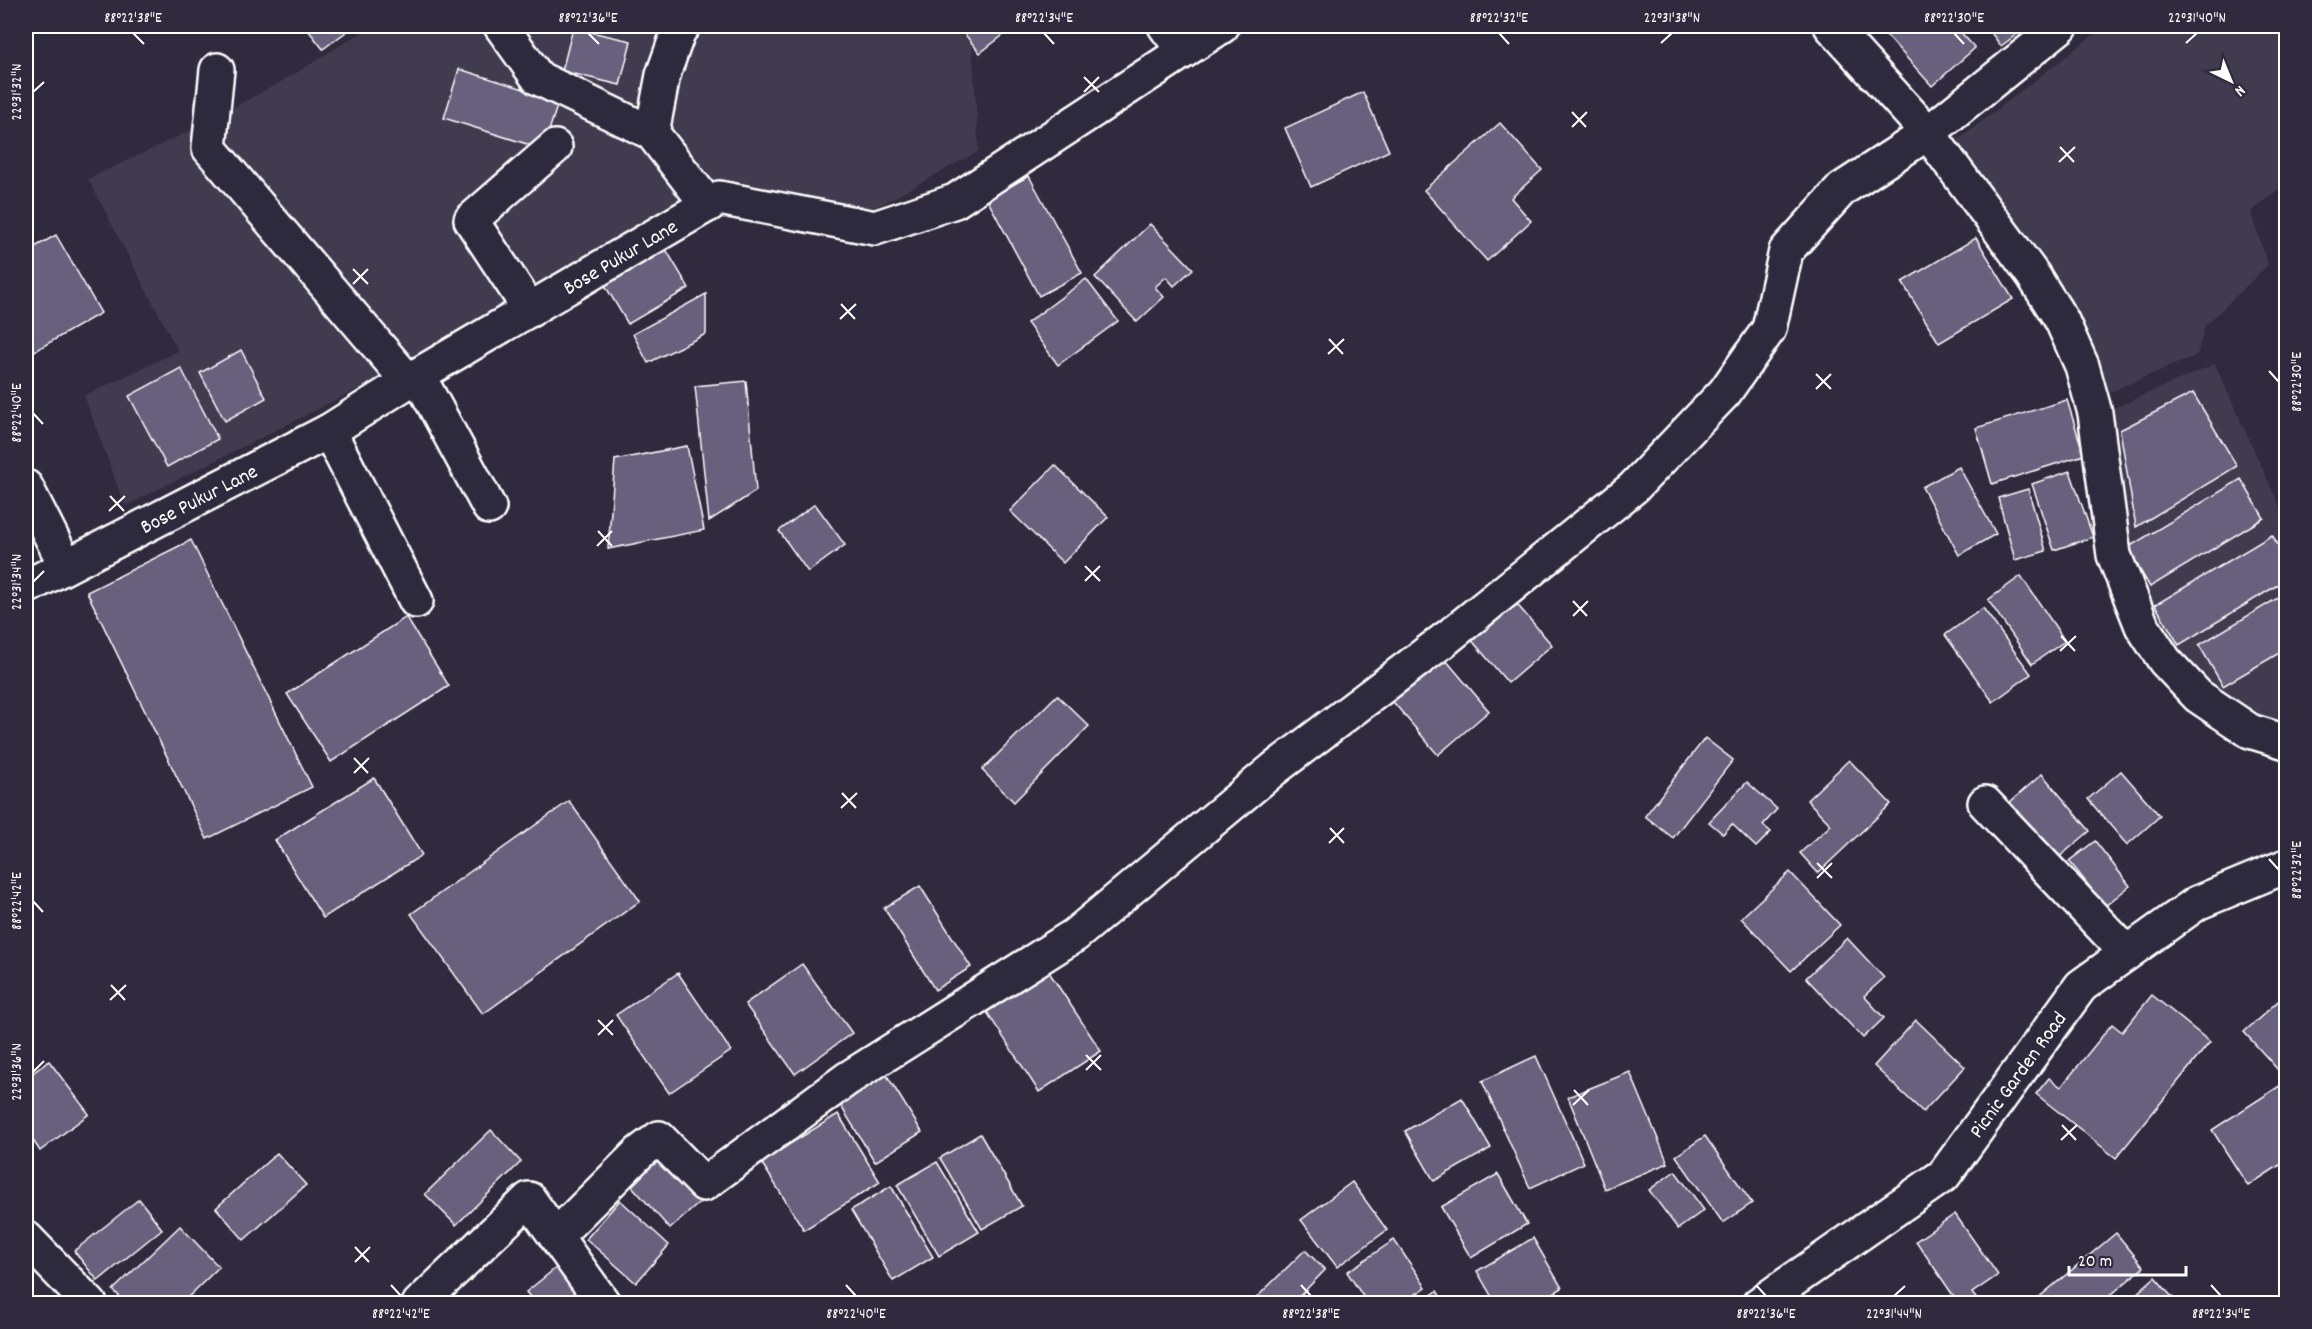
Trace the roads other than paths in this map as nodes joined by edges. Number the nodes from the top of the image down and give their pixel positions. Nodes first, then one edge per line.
1 (501, 26) edge
2 (683, 26) edge
3 (1222, 26) edge
4 (1831, 26) edge
5 (2061, 26) edge
6 (1174, 38) edge
7 (217, 70) dead end
8 (652, 133) junction
9 (1928, 133) junction
10 (555, 147) dead end
11 (708, 205) junction
12 (530, 310) junction
13 (413, 378) junction
14 (329, 431) junction
15 (26, 487) edge
16 (489, 507) dead end
17 (66, 566) junction
18 (26, 586) edge
19 (416, 601) dead end
20 (2286, 742) edge
21 (1984, 803) dead end
22 (2286, 866) edge
23 (2127, 953) junction
24 (556, 1236) junction
25 (27, 1239) dead end
26 (1772, 1300) edge
27 (90, 1304) edge
28 (419, 1304) edge
29 (604, 1304) edge

1 - 8 street
2 - 8 street
3 - 6 street, Bose Pukur Lane
4 - 9 street
5 - 9 street
6 - 11 street, Bose Pukur Lane
7 - 13 street
8 - 11 street
9 - 20 street
9 - 24 street
10 - 12 street
11 - 12 street, Bose Pukur Lane
12 - 13 street, Bose Pukur Lane
13 - 14 street, Bose Pukur Lane
13 - 16 street
14 - 17 street, Bose Pukur Lane
14 - 19 street
15 - 17 street
17 - 18 street, Bose Pukur Lane
21 - 23 street
22 - 23 street, Picnic Garden Road
23 - 26 street, Picnic Garden Road
24 - 28 street
24 - 29 street
25 - 27 street

